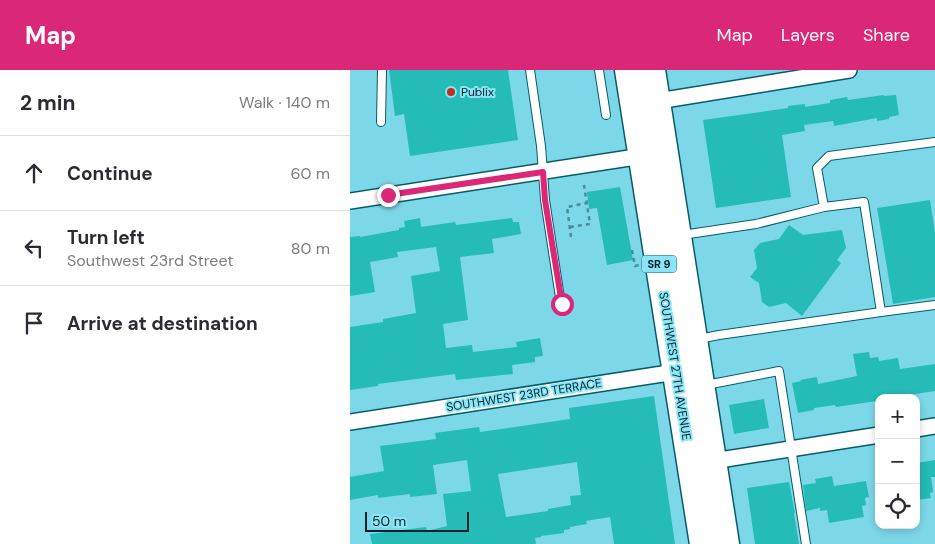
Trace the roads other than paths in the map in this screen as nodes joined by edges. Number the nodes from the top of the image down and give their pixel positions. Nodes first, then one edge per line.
1 (382, 70) edge
2 (530, 70) edge
3 (599, 70) edge
4 (628, 70) edge
5 (652, 70) edge
6 (849, 70) edge
7 (658, 101) junction
8 (606, 116) dead end
9 (382, 122) dead end
10 (935, 142) edge
11 (654, 154) junction
12 (543, 172) junction
13 (350, 201) edge
14 (824, 207) junction
15 (678, 235) junction
16 (562, 304) dead end
17 (935, 305) edge
18 (881, 312) junction
19 (694, 340) junction
20 (692, 375) junction
21 (350, 422) edge
22 (935, 426) edge
23 (920, 428) edge
24 (875, 436) edge
25 (791, 449) junction
26 (713, 461) junction
27 (703, 544) edge
28 (726, 544) edge
29 (806, 544) edge

1 - 9 lane
2 - 12 lane
3 - 8 lane
4 - 7 highway
4 - 11 highway, SOUTHWEST 27TH AVENUE / SR 9
5 - 7 highway, SOUTHWEST 27TH AVENUE / SR 9
6 - 7 street
7 - 11 highway, SOUTHWEST 27TH AVENUE / SR 9
10 - 14 lane
11 - 12 street
11 - 15 highway, SOUTHWEST 27TH AVENUE / SR 9
11 - 20 highway, SOUTHWEST 27TH AVENUE / SR 9
12 - 13 street
12 - 16 lane
14 - 15 lane
14 - 18 lane
15 - 19 highway, SOUTHWEST 27TH AVENUE / SR 9
17 - 18 lane
18 - 19 lane
19 - 20 highway, SOUTHWEST 27TH AVENUE / SR 9
20 - 21 street, SOUTHWEST 23RD TERRACE
20 - 25 lane
20 - 26 highway, SOUTHWEST 27TH AVENUE / SR 9
20 - 27 highway, SOUTHWEST 27TH AVENUE / SR 9
22 - 23 street
24 - 25 street
25 - 26 street
25 - 29 lane
26 - 28 highway, SOUTHWEST 27TH AVENUE / SR 9

